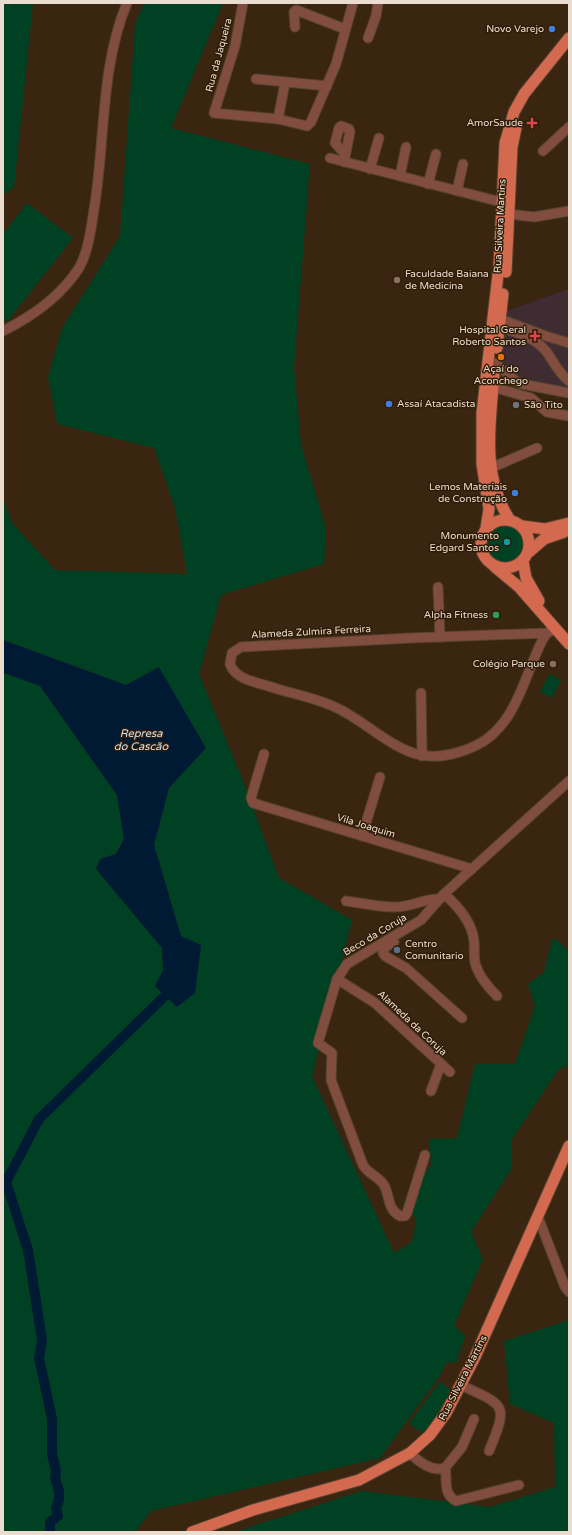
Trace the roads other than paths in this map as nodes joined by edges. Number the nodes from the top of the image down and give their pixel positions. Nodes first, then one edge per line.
1 (127, 3) edge
2 (243, 3) edge
3 (353, 3) edge
4 (378, 3) edge
5 (295, 27) dead end
6 (345, 29) junction
7 (368, 38) dead end
8 (569, 38) edge
9 (569, 49) edge
10 (256, 78) dead end
11 (285, 83) junction
12 (327, 86) junction
13 (278, 119) junction
14 (569, 127) edge
15 (379, 138) dead end
16 (406, 147) dead end
17 (543, 151) dead end
18 (436, 154) dead end
19 (330, 158) dead end
20 (463, 164) dead end
21 (370, 169) junction
22 (400, 176) junction
23 (428, 184) junction
24 (457, 191) junction
25 (501, 202) junction
26 (569, 211) edge
27 (509, 214) junction
28 (498, 322) junction
29 (3, 331) edge
30 (569, 343) edge
31 (495, 362) junction
32 (569, 380) edge
33 (493, 387) junction
34 (569, 393) edge
35 (569, 416) edge
36 (537, 448) dead end
37 (491, 468) junction
38 (510, 520) junction
39 (569, 523) edge
40 (522, 526) junction
41 (486, 528) junction
42 (569, 531) edge
43 (526, 557) junction
44 (495, 566) junction
45 (438, 588) dead end
46 (544, 614) junction
47 (551, 631) junction
48 (440, 637) junction
49 (569, 644) edge
50 (421, 693) dead end
51 (264, 754) dead end
52 (422, 756) junction
53 (380, 777) dead end
54 (569, 782) edge
55 (362, 836) junction
56 (472, 869) junction
57 (442, 897) junction
58 (346, 901) dead end
59 (421, 920) junction
60 (337, 979) junction
61 (497, 996) dead end
62 (462, 1018) dead end
63 (441, 1064) junction
64 (450, 1072) dead end
65 (431, 1091) dead end
66 (569, 1146) edge
67 (425, 1155) dead end
68 (538, 1217) junction
69 (568, 1292) edge
70 (461, 1385) junction
71 (474, 1419) dead end
72 (489, 1451) dead end
73 (410, 1453) junction
74 (445, 1468) junction
75 (519, 1485) dead end
76 (192, 1532) edge

1 - 29 street
2 - 13 street, Rua da Jaqueira
3 - 6 street
4 - 7 street
5 - 6 street
6 - 12 street
8 - 25 main road, Rua Silveira Martins
9 - 27 main road, Rua Silveira Martins
10 - 11 street
11 - 12 street
11 - 13 street
12 - 13 street
14 - 17 street
15 - 21 street
16 - 22 street
18 - 23 street
19 - 21 street
20 - 24 street
21 - 22 street
22 - 23 street
23 - 24 street
24 - 25 street
25 - 28 main road, Rua Silveira Martins
26 - 27 street
27 - 28 main road, Rua Silveira Martins
28 - 30 street
28 - 31 main road, Rua Silveira Martins
28 - 32 street
28 - 41 main road, Rua Silveira Martins
31 - 33 main road, Rua Silveira Martins
31 - 34 street
33 - 35 street
33 - 37 main road, Rua Silveira Martins
36 - 37 street
37 - 38 main road, Rua Silveira Martins
38 - 40 main road
38 - 41 main road
39 - 40 main road
40 - 43 main road
41 - 44 main road
42 - 43 main road
43 - 44 main road
43 - 46 main road
44 - 46 main road
45 - 48 street
46 - 47 main road
47 - 48 street, Alameda Zulmira Ferreira
47 - 49 main road
47 - 52 street, Alameda Zulmira Ferreira
48 - 52 street, Alameda Zulmira Ferreira
50 - 52 street
51 - 55 street, Vila Joaquim
53 - 55 street
54 - 56 street, Beco da Coruja
55 - 56 street, Vila Joaquim
56 - 57 street, Beco da Coruja
57 - 58 street
57 - 59 street, Beco da Coruja
57 - 61 street
59 - 60 street, Beco da Coruja
59 - 62 street
60 - 63 street, Alameda da Coruja
60 - 67 street, Beco da Coruja
63 - 64 street, Alameda da Coruja
63 - 65 street
66 - 68 main road, Rua Silveira Martins
68 - 69 street
68 - 70 main road, Rua Silveira Martins
70 - 72 street
70 - 73 main road, Rua Silveira Martins
71 - 74 street
73 - 74 street
73 - 76 main road, Rua Silveira Martins
74 - 75 street

